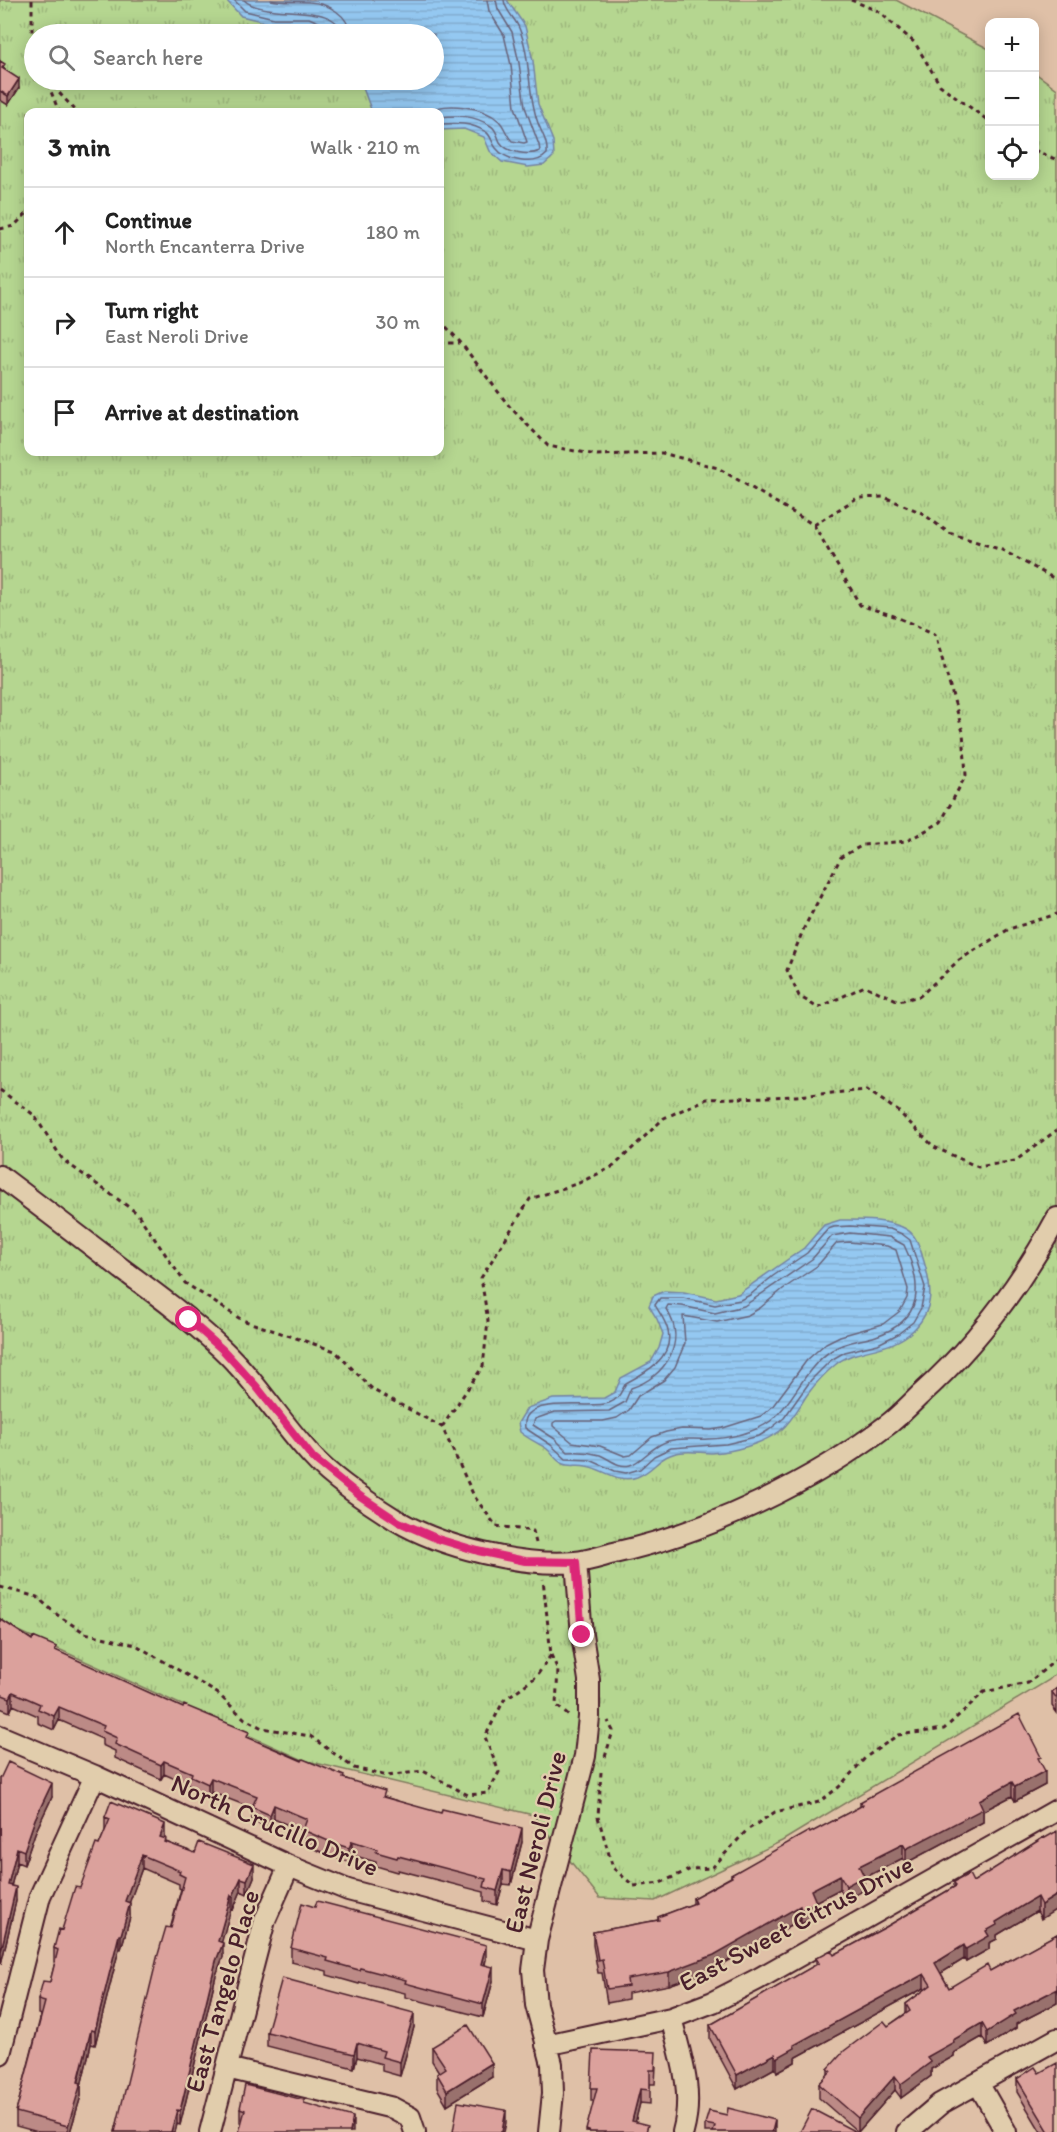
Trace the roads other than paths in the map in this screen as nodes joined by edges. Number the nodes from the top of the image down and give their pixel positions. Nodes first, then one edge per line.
1 (0, 1176) edge
2 (1057, 1218) edge
3 (576, 1562) junction
4 (0, 1736) edge
5 (95, 1776) junction
6 (1057, 1810) edge
7 (290, 1866) junction
8 (537, 1940) junction
9 (671, 2018) junction
10 (1057, 2039) edge
11 (546, 2045) junction
12 (0, 2054) edge
13 (227, 2068) junction
14 (978, 2083) junction
15 (412, 2124) edge
16 (210, 2132) edge
17 (549, 2132) edge
18 (683, 2132) edge
19 (907, 2132) edge
20 (1006, 2132) edge

1 - 3 street
2 - 3 street
3 - 8 street, East Neroli Drive
4 - 5 street, North Crucillo Drive
5 - 7 street, North Crucillo Drive
5 - 12 street
6 - 9 street, East Sweet Citrus Drive
7 - 8 street, North Crucillo Drive
7 - 13 street, East Tangelo Place
8 - 11 street, East Neroli Drive
9 - 11 street, East Sweet Citrus Drive
9 - 18 street
10 - 14 street
11 - 17 street, East Neroli Drive
13 - 15 street
13 - 16 street, East Tangelo Place
14 - 19 street
14 - 20 street

